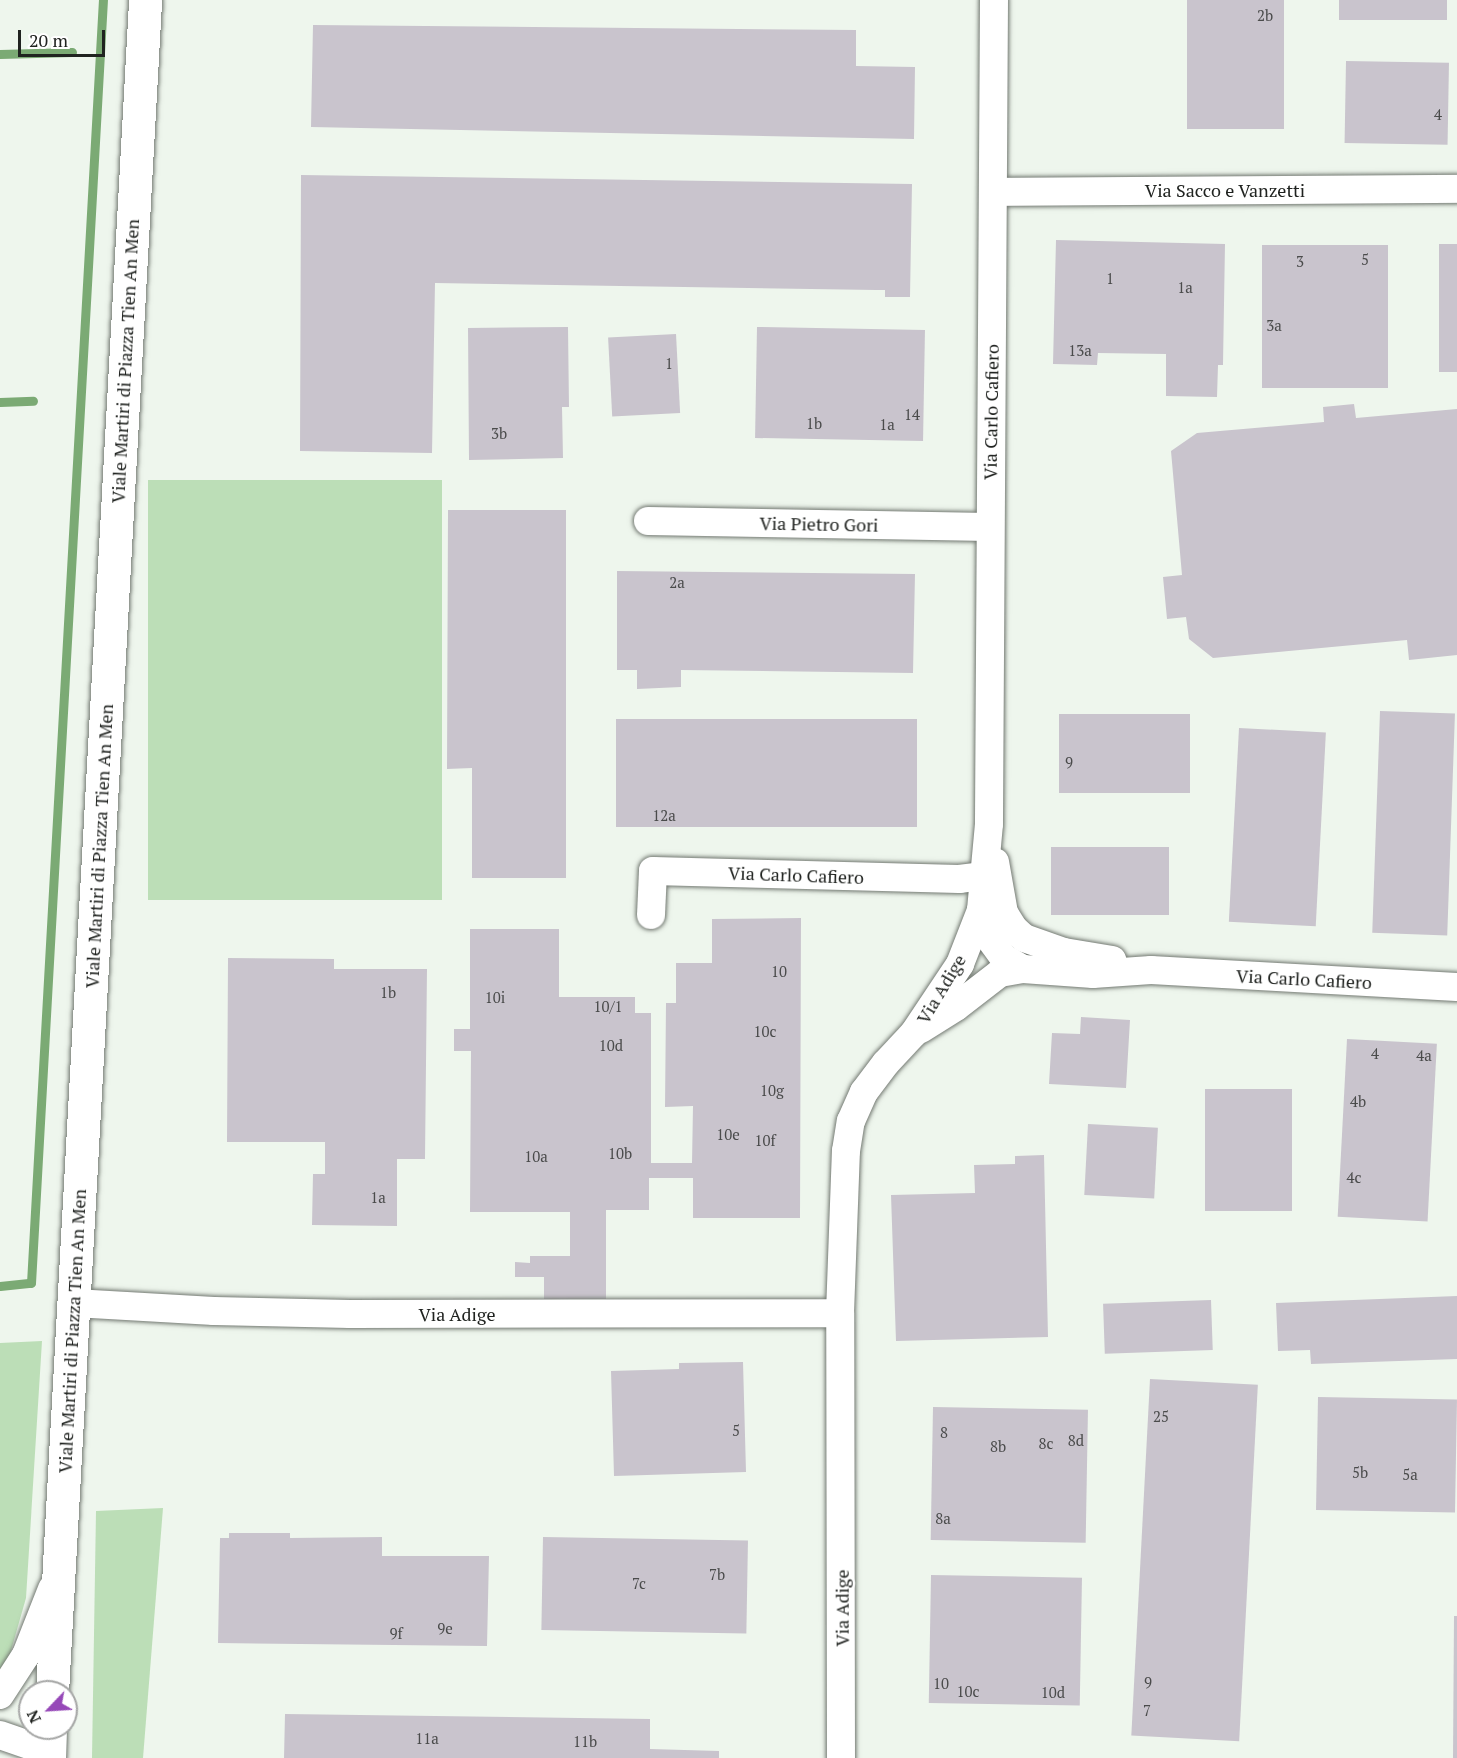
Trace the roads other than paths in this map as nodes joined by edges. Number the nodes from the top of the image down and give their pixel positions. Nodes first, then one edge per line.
1 (145, 0) edge
2 (994, 0) edge
3 (1457, 189) edge
4 (993, 192) junction
5 (648, 521) dead end
6 (989, 527) junction
7 (988, 824) junction
8 (982, 876) junction
9 (981, 910) junction
10 (651, 915) dead end
11 (1023, 969) junction
12 (1151, 970) junction
13 (1457, 987) edge
14 (914, 1033) junction
15 (74, 1303) junction
16 (840, 1313) junction
17 (58, 1570) junction
18 (53, 1680) edge
19 (0, 1695) edge
20 (0, 1735) edge
21 (44, 1749) edge
22 (841, 1758) edge

1 - 15 main road, Viale Martiri di Piazza Tien An Men
2 - 4 street, Via Carlo Cafiero
3 - 4 street, Via Sacco e Vanzetti
4 - 6 street, Via Carlo Cafiero
5 - 6 street, Via Pietro Gori
6 - 7 street, Via Carlo Cafiero
7 - 8 street, Via Carlo Cafiero
7 - 12 street, Via Carlo Cafiero
8 - 9 street, Via Carlo Cafiero
8 - 10 street, Via Carlo Cafiero
9 - 11 street, Via Carlo Cafiero
9 - 14 street, Via Adige
11 - 12 street, Via Carlo Cafiero
11 - 14 street, Via Adige
12 - 13 street, Via Carlo Cafiero
14 - 16 street, Via Adige
15 - 16 street, Via Adige
15 - 17 main road, Viale Martiri di Piazza Tien An Men
16 - 22 street, Via Adige
17 - 18 main road, Viale Martiri di Piazza Tien An Men
17 - 19 street
20 - 21 street

